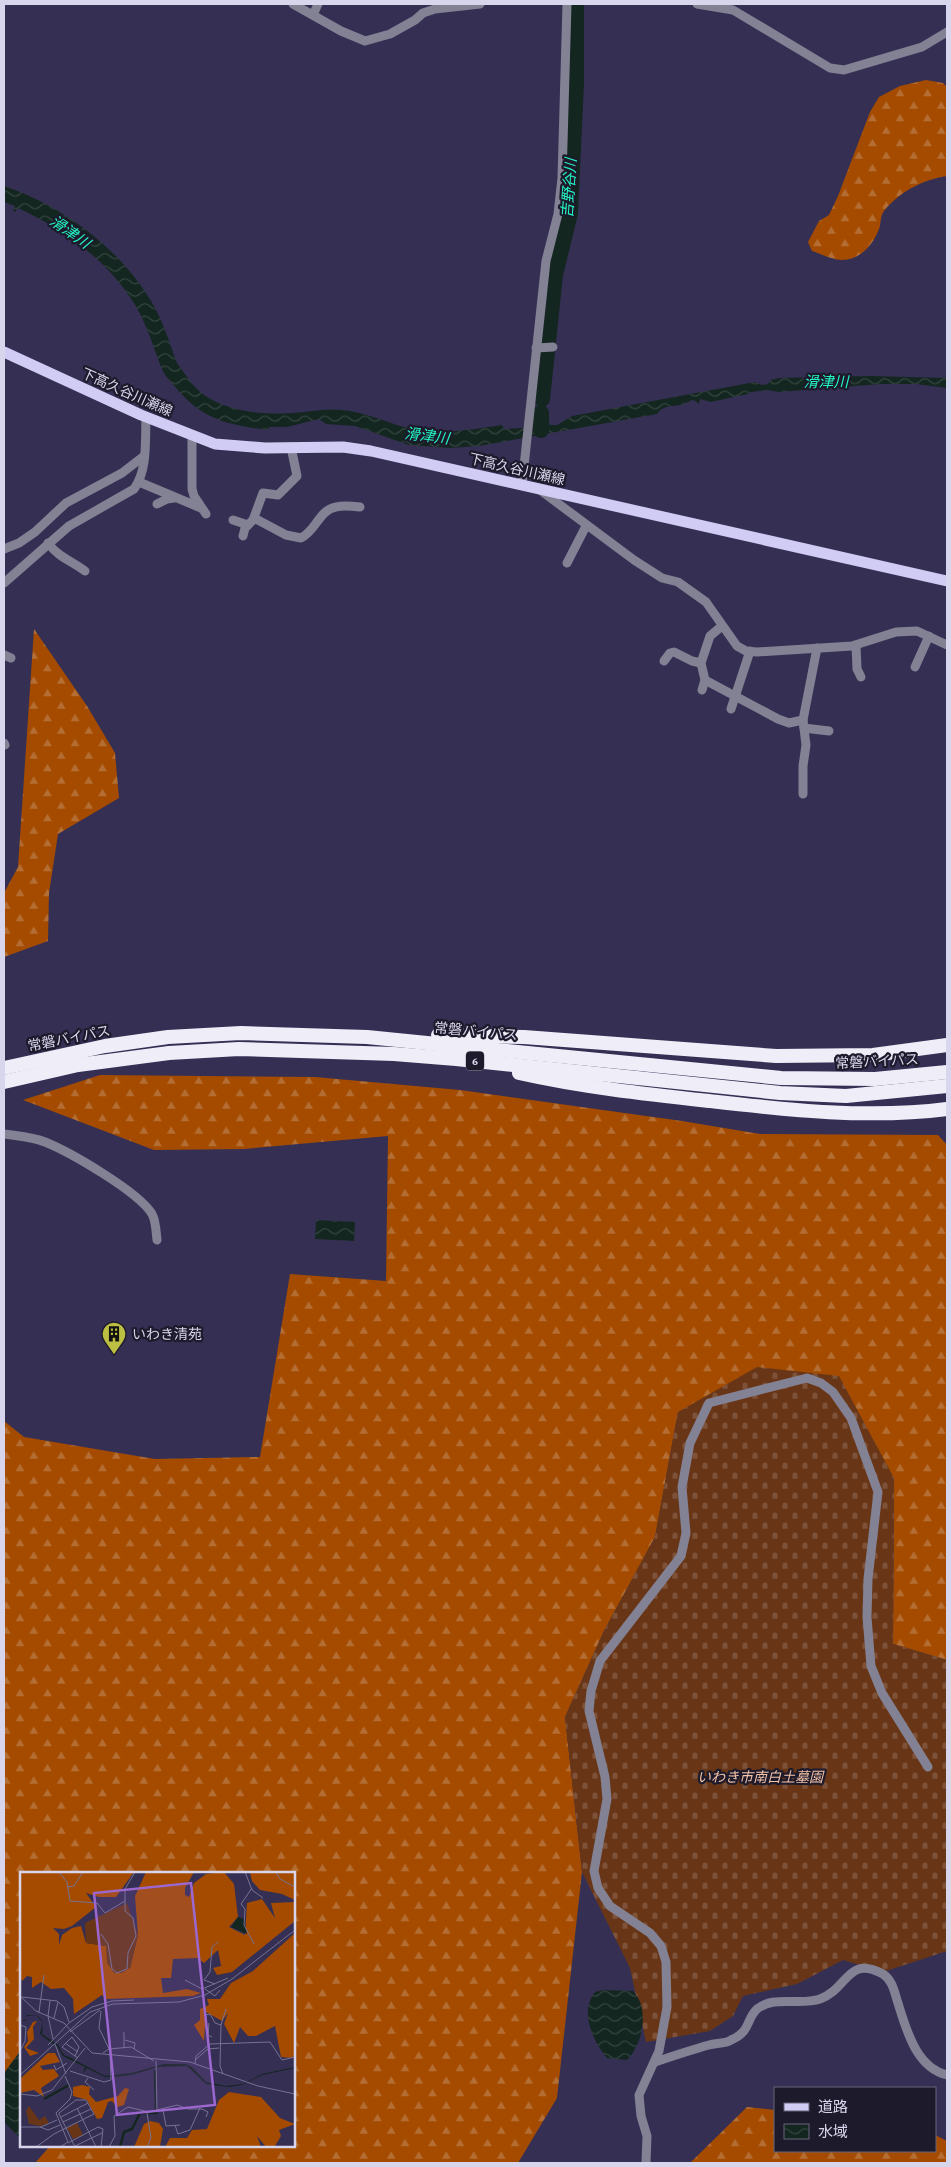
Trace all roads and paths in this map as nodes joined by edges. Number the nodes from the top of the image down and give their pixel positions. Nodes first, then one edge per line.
1 (293, 4) edge
2 (318, 4) edge
3 (480, 4) edge
4 (567, 4) edge
5 (697, 4) edge
6 (313, 15) junction
7 (947, 32) edge
8 (553, 347) dead end
9 (539, 348) junction
10 (4, 352) edge
11 (146, 417) junction
12 (192, 436) junction
13 (292, 446) junction
14 (144, 456) junction
15 (139, 482) junction
16 (522, 485) junction
17 (538, 489) junction
18 (177, 497) junction
19 (157, 504) dead end
20 (360, 507) dead end
21 (233, 520) dead end
22 (251, 521) junction
23 (586, 526) junction
24 (243, 536) dead end
25 (48, 543) junction
26 (4, 548) edge
27 (567, 563) dead end
28 (85, 570) dead end
29 (947, 581) edge
30 (4, 583) edge
31 (722, 626) junction
32 (929, 636) junction
33 (856, 645) junction
34 (947, 645) edge
35 (817, 648) junction
36 (750, 651) junction
37 (664, 661) dead end
38 (701, 663) junction
39 (915, 667) dead end
40 (861, 677) dead end
41 (705, 680) junction
42 (702, 690) dead end
43 (735, 698) junction
44 (731, 708) dead end
45 (804, 724) junction
46 (830, 731) dead end
47 (803, 794) dead end
48 (367, 1036) junction
49 (947, 1044) edge
50 (456, 1058) junction
51 (4, 1068) edge
52 (947, 1072) edge
53 (4, 1082) edge
54 (947, 1086) edge
55 (947, 1109) edge
56 (4, 1134) edge
57 (157, 1240) dead end
58 (928, 1767) dead end
59 (655, 2062) junction
60 (947, 2075) edge
61 (646, 2163) edge

1 - 6 street
2 - 6 street
3 - 6 street
4 - 9 street
5 - 7 street
8 - 9 street
9 - 16 street
10 - 11 main road, 下高久谷川瀬線
11 - 12 main road, 下高久谷川瀬線
11 - 14 street
12 - 13 main road, 下高久谷川瀬線
12 - 18 street
13 - 16 main road, 下高久谷川瀬線
13 - 22 street
14 - 15 street
14 - 26 street
15 - 18 street
15 - 25 street
16 - 17 main road, 下高久谷川瀬線
17 - 23 street
17 - 29 main road, 下高久谷川瀬線
18 - 19 street
20 - 22 street
21 - 22 street
22 - 24 street
23 - 27 street
23 - 31 street
25 - 28 street
25 - 30 street
31 - 36 street
31 - 38 street
32 - 33 street
32 - 34 street
32 - 39 street
33 - 35 street
33 - 40 street
35 - 36 street
35 - 45 street
36 - 43 street
37 - 38 street
38 - 41 street
41 - 42 street
41 - 43 street
43 - 44 street
43 - 45 street
45 - 46 street
45 - 47 street
48 - 49 highway
48 - 51 highway, 常磐バイパス / 6
48 - 52 highway, 常磐バイパス / 6
50 - 53 highway, 常磐バイパス / 6
50 - 54 highway, 常磐バイパス / 6
50 - 55 highway
56 - 57 street
58 - 59 street
59 - 60 street
59 - 61 street

